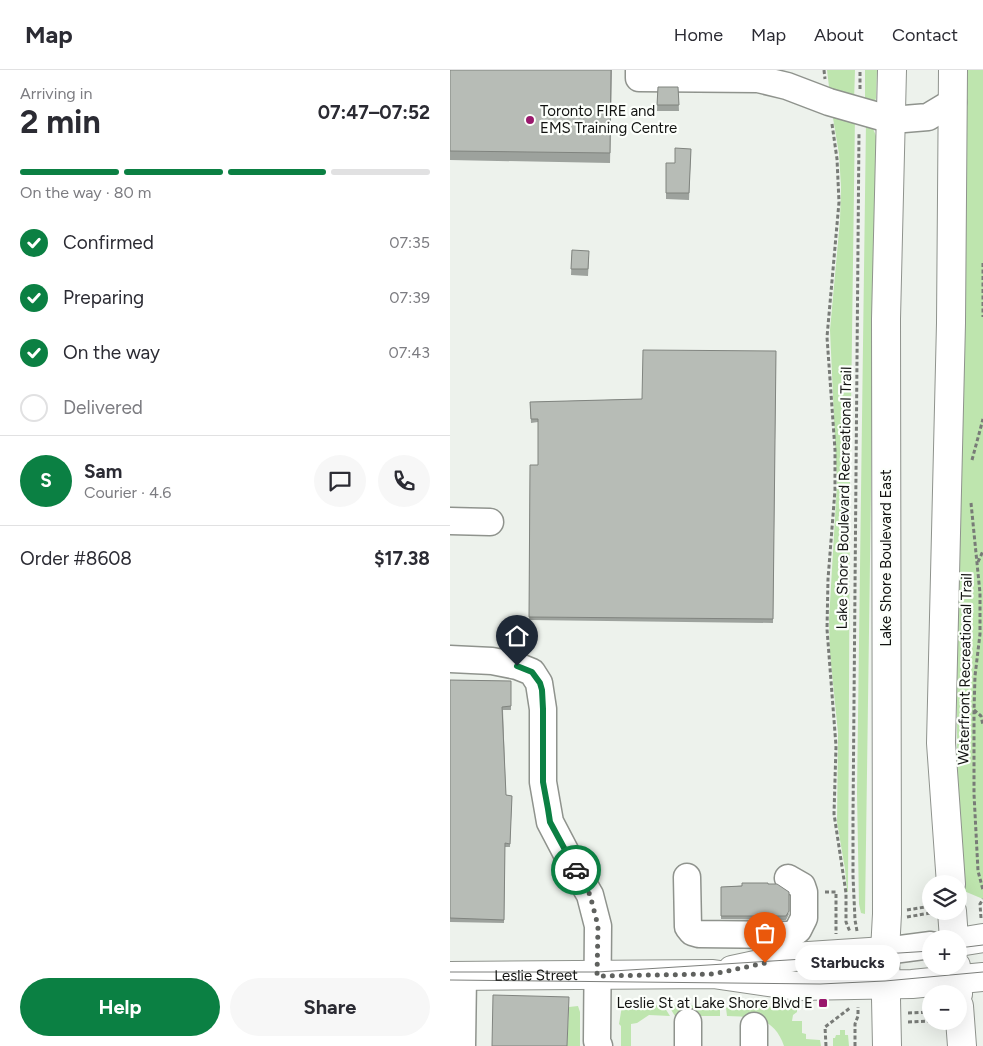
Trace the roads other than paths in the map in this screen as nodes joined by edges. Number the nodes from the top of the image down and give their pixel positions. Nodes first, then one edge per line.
1 (892, 70) edge
2 (952, 70) edge
3 (639, 74) edge
4 (953, 102) junction
5 (892, 120) junction
6 (450, 521) edge
7 (490, 522) dead end
8 (450, 659) edge
9 (950, 875) edge
10 (687, 877) dead end
11 (788, 878) dead end
12 (983, 938) edge
13 (967, 941) edge
14 (922, 946) edge
15 (885, 951) junction
16 (713, 974) junction
17 (456, 976) edge
18 (597, 976) junction
19 (983, 977) edge
20 (957, 980) edge
21 (886, 984) junction
22 (961, 1030) edge
23 (462, 1046) edge
24 (599, 1046) edge
25 (887, 1046) edge
26 (962, 1046) edge

1 - 5 main road, Lake Shore Boulevard East
2 - 4 main road
3 - 5 street
4 - 5 street
4 - 9 main road
5 - 15 main road, Lake Shore Boulevard East
6 - 7 street
8 - 18 street
10 - 11 street
12 - 13 main road
14 - 15 street, Leslie Street
15 - 16 main road, Leslie Street
15 - 21 main road, Lake Shore Boulevard East
16 - 18 main road, Leslie Street
16 - 21 main road, Leslie Street
17 - 18 main road, Leslie Street
17 - 23 street
18 - 24 street
19 - 20 main road, Leslie Street
20 - 21 main road, Leslie Street
21 - 25 main road, Lake Shore Boulevard East
22 - 26 main road

